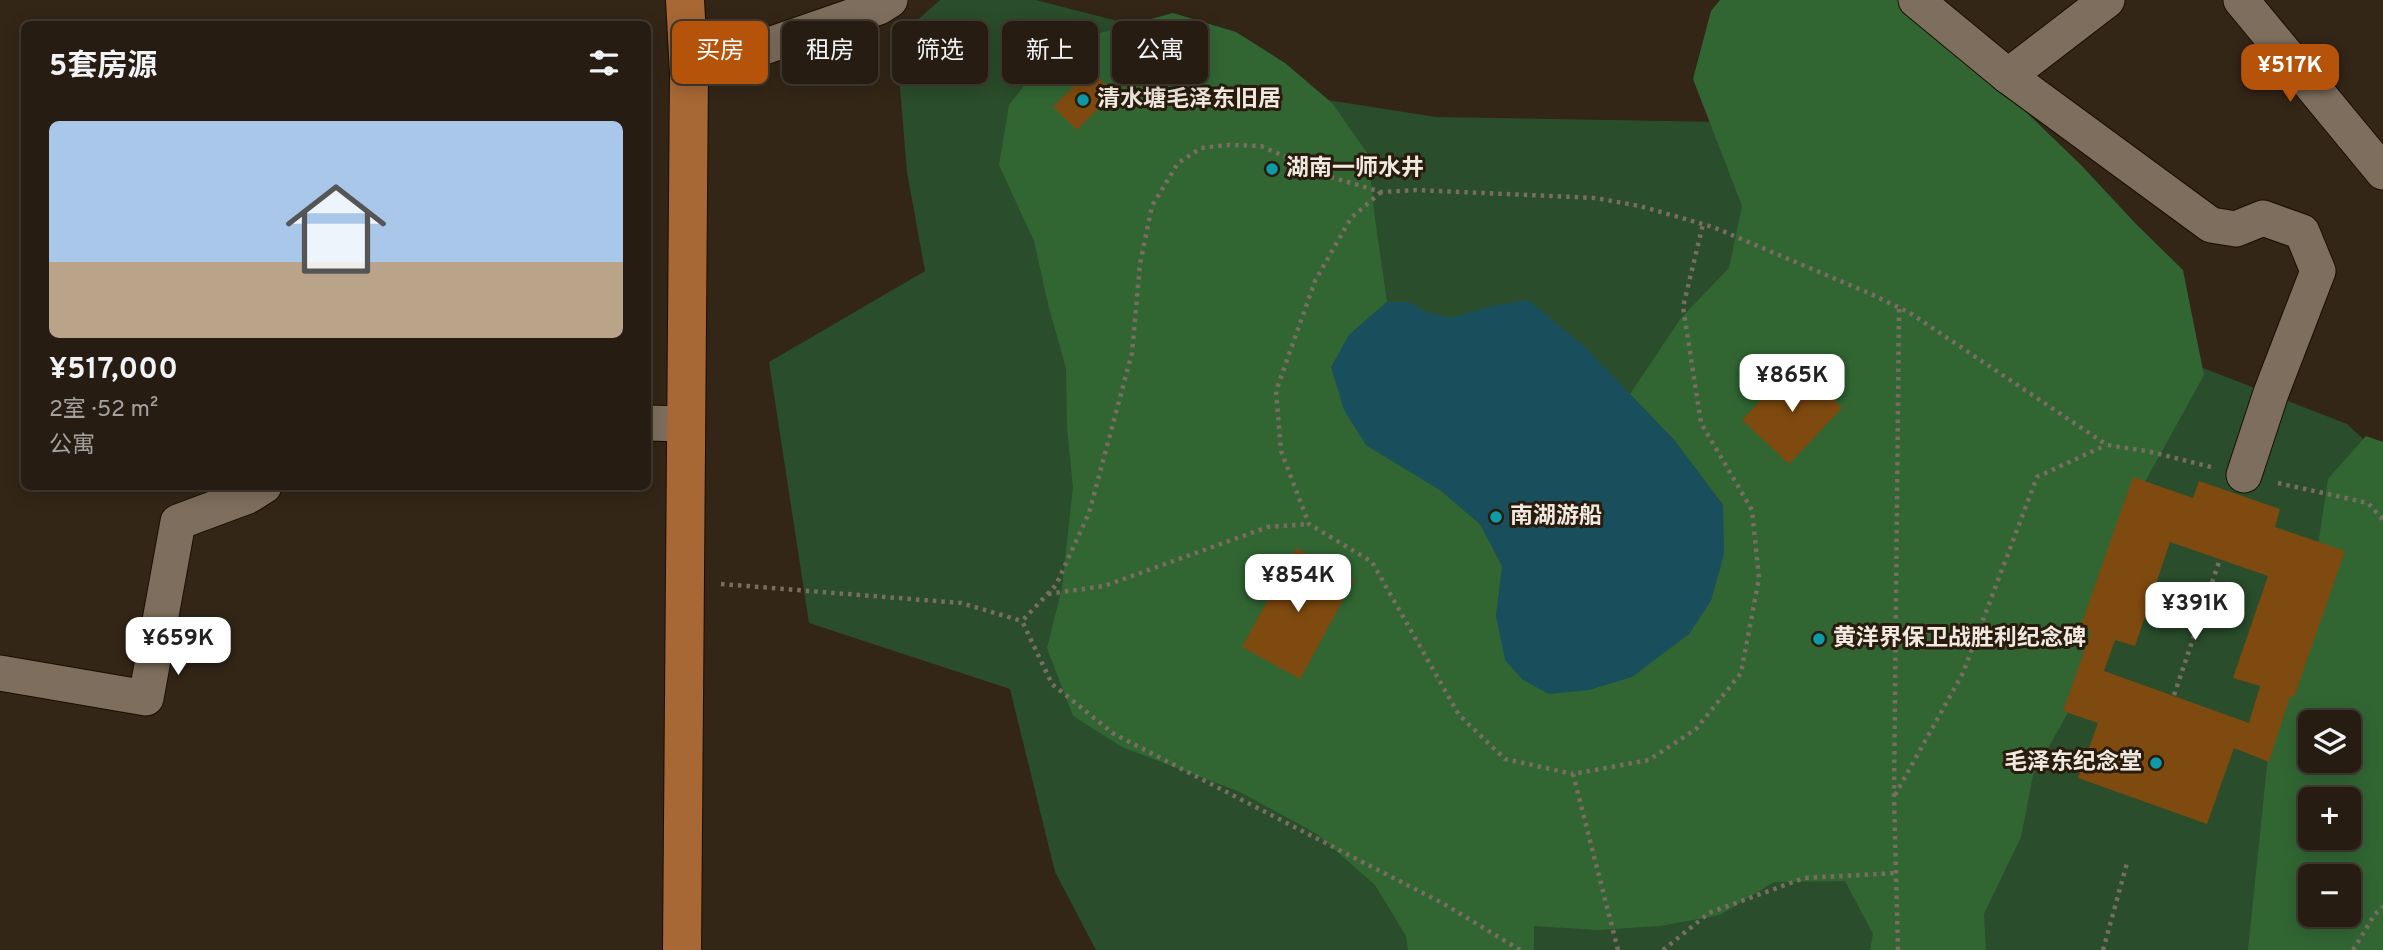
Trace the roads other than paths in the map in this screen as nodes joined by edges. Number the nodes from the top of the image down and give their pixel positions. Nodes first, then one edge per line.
1 (685, 0) edge
2 (890, 0) edge
3 (1916, 0) edge
4 (2107, 0) edge
5 (2241, 0) edge
6 (686, 21) edge
7 (768, 46) edge
8 (2008, 76) junction
9 (689, 84) edge
10 (2383, 172) edge
11 (651, 423) edge
12 (686, 424) junction
13 (2244, 475) road end
14 (258, 490) edge
15 (0, 673) edge
16 (682, 950) edge

1 - 6 main road
2 - 7 street
3 - 8 street
4 - 8 street
5 - 10 street
8 - 13 street
9 - 12 main road
11 - 12 street
12 - 16 main road
14 - 15 street

